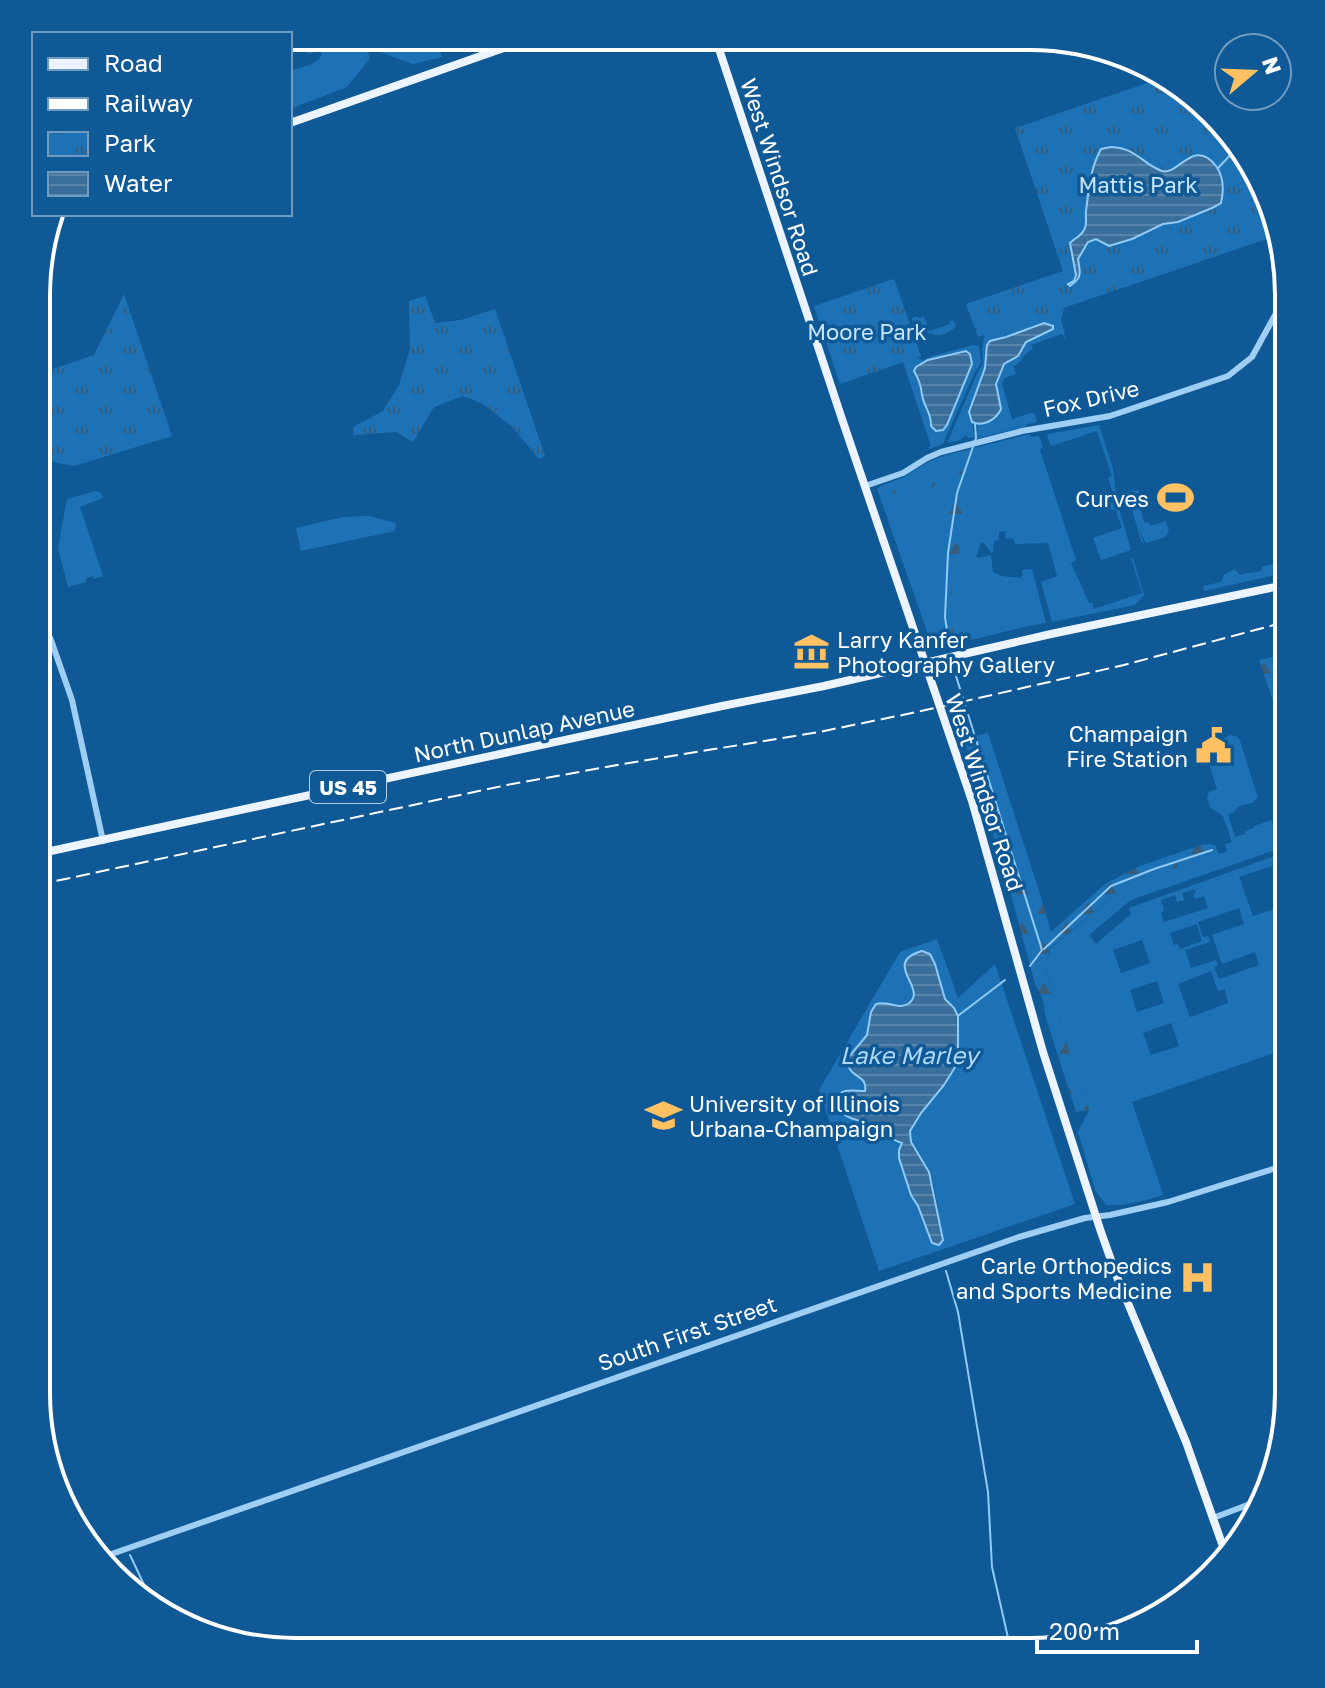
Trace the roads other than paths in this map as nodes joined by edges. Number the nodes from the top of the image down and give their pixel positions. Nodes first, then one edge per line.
1 (498, 50) edge
2 (719, 50) edge
3 (292, 122) edge
4 (1275, 315) edge
5 (865, 486) junction
6 (1275, 587) edge
7 (50, 638) edge
8 (925, 663) junction
9 (103, 841) junction
10 (50, 851) edge
11 (1274, 1169) edge
12 (1096, 1217) junction
13 (1247, 1505) edge
14 (1213, 1518) junction
15 (1222, 1544) edge
16 (112, 1554) edge

1 - 3 main road
2 - 5 main road, West Windsor Road
4 - 5 street, Fox Drive
5 - 8 main road, West Windsor Road
6 - 8 main road, US 45
7 - 9 street
8 - 9 main road, North Dunlap Avenue / US 45
8 - 12 main road, West Windsor Road
9 - 10 main road, North Dunlap Avenue / US 45
11 - 12 street, South First Street
12 - 14 main road, West Windsor Road
12 - 16 street, South First Street
13 - 14 street
14 - 15 main road, West Windsor Road

